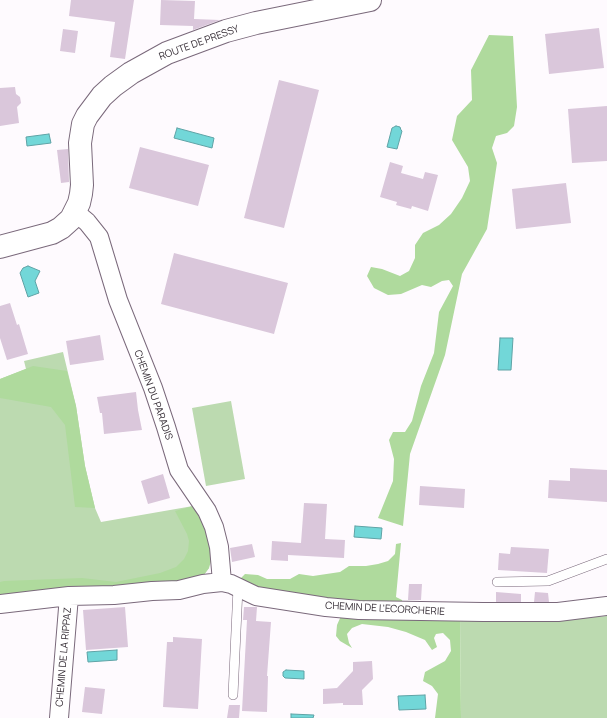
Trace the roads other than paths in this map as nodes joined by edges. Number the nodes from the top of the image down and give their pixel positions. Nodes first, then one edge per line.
1 (370, 0) edge
2 (75, 212) junction
3 (0, 247) edge
4 (607, 559) edge
5 (497, 582) dead end
6 (230, 585) junction
7 (69, 596) junction
8 (0, 604) edge
9 (607, 606) edge
10 (233, 695) dead end
11 (59, 718) edge

1 - 2 street, ROUTE DE PRESSY
2 - 3 street, ROUTE DE PRESSY
2 - 6 street, CHEMIN DU PARADIS
4 - 5 lane
6 - 7 street
6 - 9 street, CHEMIN DE L'ECORCHERIE
6 - 10 lane
7 - 8 street
7 - 11 street, CHEMIN DE LA RIPPAZ

